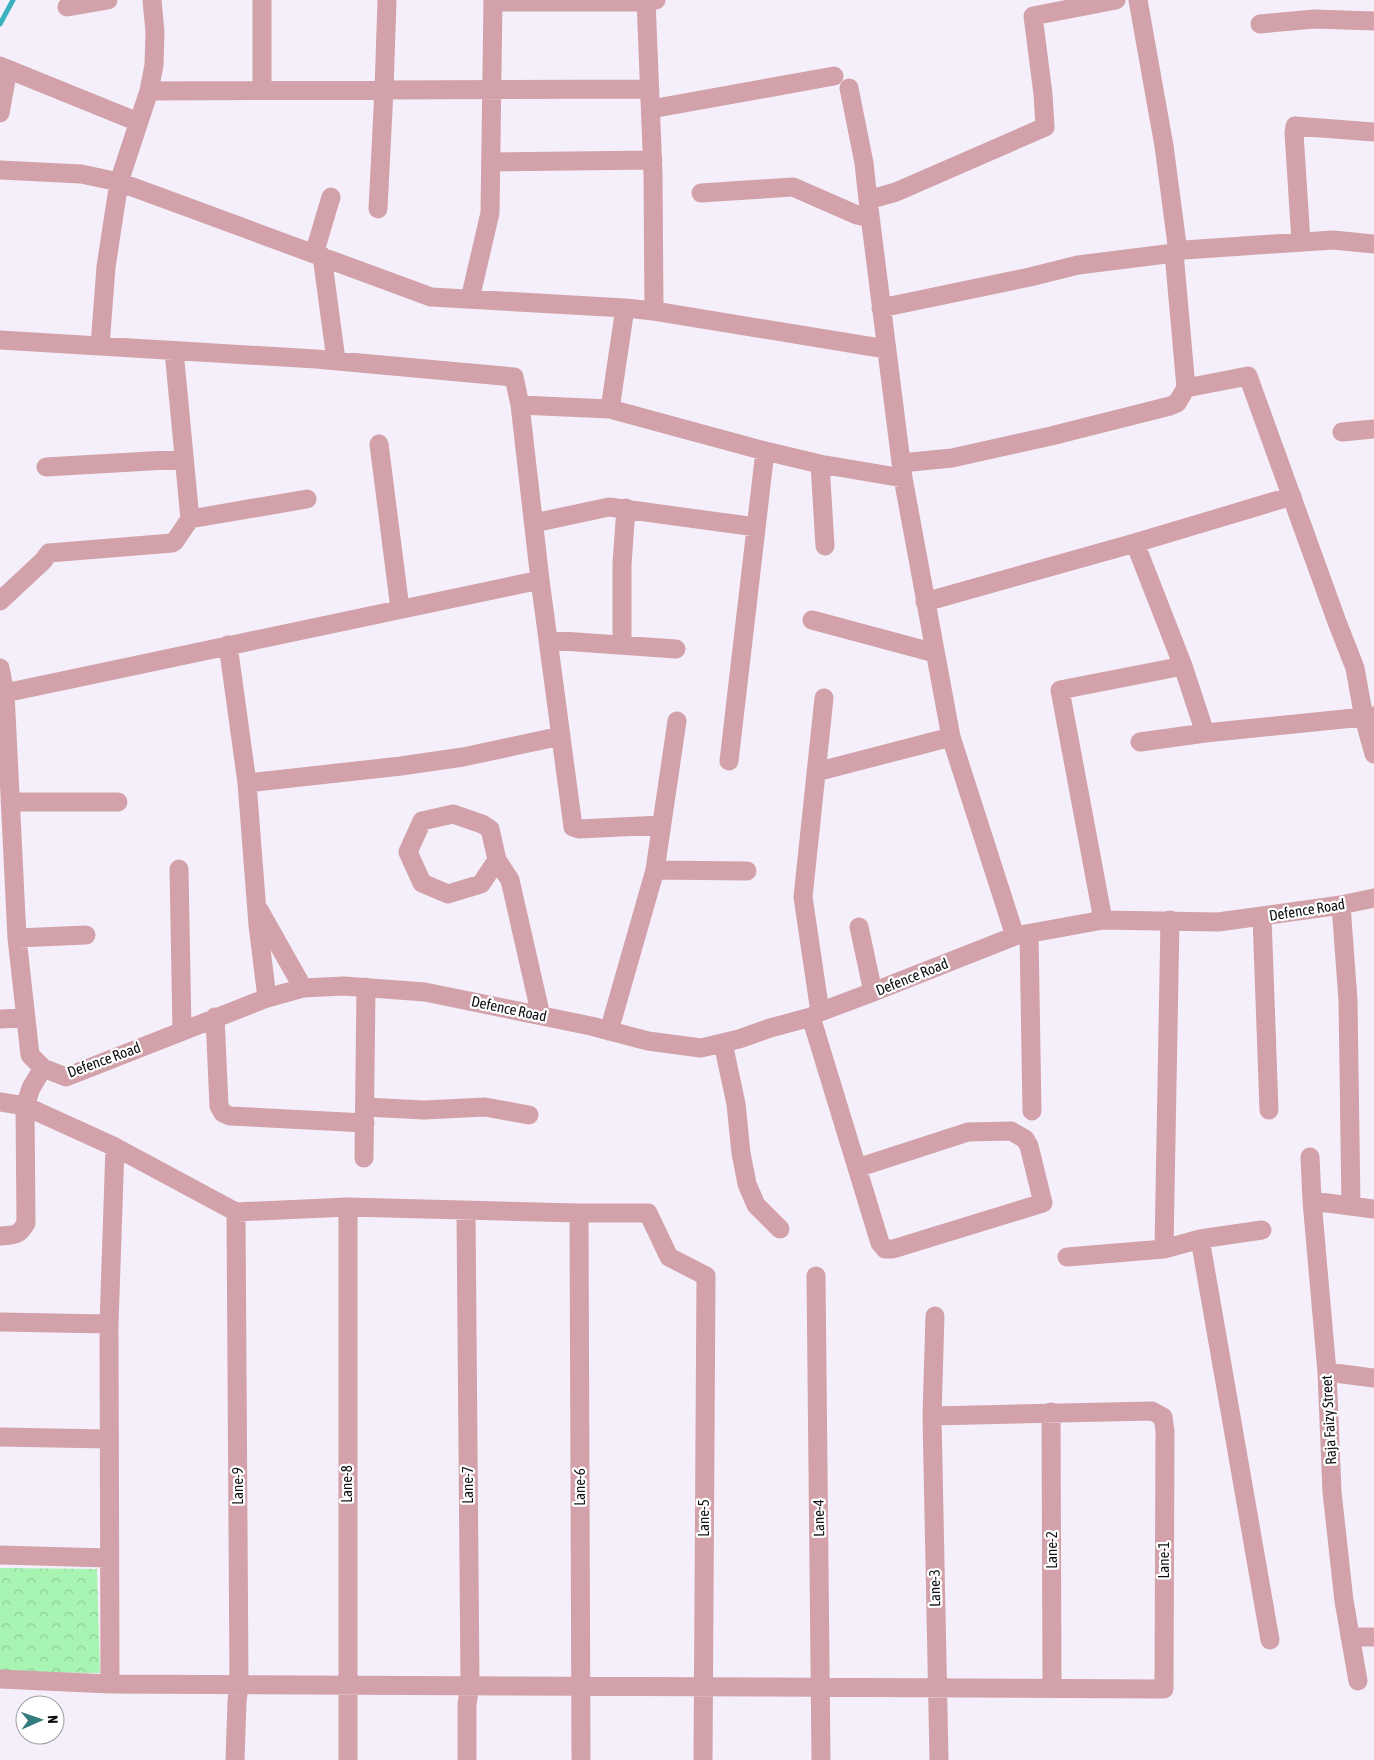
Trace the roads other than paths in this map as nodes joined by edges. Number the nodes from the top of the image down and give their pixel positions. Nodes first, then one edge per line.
1 (72, 0) edge
2 (108, 0) edge
3 (152, 0) edge
4 (262, 0) edge
5 (387, 0) edge
6 (1116, 0) edge
7 (1138, 0) edge
8 (493, 1) edge
9 (650, 1) edge
10 (1374, 21) edge
11 (1260, 24) dead end
12 (4, 68) edge
13 (834, 76) dead end
14 (850, 88) dead end
15 (493, 89) junction
16 (650, 89) junction
17 (262, 90) junction
18 (384, 90) junction
19 (149, 91) junction
20 (650, 109) junction
21 (0, 113) edge
22 (138, 122) junction
23 (1374, 132) edge
24 (653, 160) junction
25 (491, 162) junction
26 (0, 170) edge
27 (119, 182) junction
28 (701, 193) dead end
29 (332, 197) dead end
30 (378, 209) dead end
31 (869, 209) junction
32 (1301, 242) junction
33 (1374, 244) edge
34 (1176, 252) junction
35 (318, 255) junction
36 (470, 299) junction
37 (624, 308) junction
38 (881, 308) junction
39 (654, 311) junction
40 (0, 340) edge
41 (100, 346) junction
42 (886, 349) junction
43 (174, 351) junction
44 (336, 360) junction
45 (1186, 388) junction
46 (520, 405) junction
47 (610, 409) junction
48 (1374, 429) edge
49 (1342, 432) dead end
50 (379, 444) dead end
51 (765, 451) junction
52 (184, 459) junction
53 (820, 464) junction
54 (46, 467) dead end
55 (902, 471) junction
56 (1292, 496) junction
57 (307, 499) dead end
58 (626, 508) junction
59 (190, 519) junction
60 (534, 523) junction
61 (756, 526) junction
62 (1136, 543) junction
63 (825, 546) dead end
64 (540, 580) junction
65 (0, 601) edge
66 (925, 602) junction
67 (400, 609) junction
68 (812, 620) dead end
69 (548, 640) junction
70 (228, 645) junction
71 (622, 645) junction
72 (676, 649) dead end
73 (935, 653) junction
74 (1183, 666) junction
75 (0, 668) edge
76 (5, 693) junction
77 (824, 698) dead end
78 (1369, 717) edge
79 (3, 718) edge
80 (677, 721) dead end
81 (1205, 733) junction
82 (560, 736) junction
83 (950, 737) junction
84 (1140, 742) dead end
85 (1374, 754) edge
86 (729, 762) dead end
87 (816, 772) junction
88 (247, 782) junction
89 (10, 802) junction
90 (118, 802) dead end
91 (662, 825) junction
92 (6, 840) edge
93 (497, 860) junction
94 (179, 870) dead end
95 (655, 870) junction
96 (746, 871) dead end
97 (1374, 898) edge
98 (256, 905) junction
99 (1341, 905) junction
100 (7, 907) edge
101 (1262, 917) junction
102 (1103, 920) junction
103 (1170, 920) junction
104 (859, 926) dead end
105 (1022, 935) junction
106 (86, 936) dead end
107 (16, 938) junction
108 (366, 987) junction
109 (303, 988) junction
110 (873, 992) junction
111 (267, 998) junction
112 (815, 1014) junction
113 (541, 1016) junction
114 (216, 1017) junction
115 (26, 1018) junction
116 (0, 1019) edge
117 (182, 1031) junction
118 (609, 1031) junction
119 (723, 1043) junction
120 (43, 1068) junction
121 (0, 1102) edge
122 (24, 1106) junction
123 (1269, 1110) dead end
124 (1032, 1112) dead end
125 (365, 1115) junction
126 (529, 1115) dead end
127 (115, 1147) junction
128 (1310, 1157) dead end
129 (364, 1158) dead end
130 (857, 1168) junction
131 (1312, 1201) junction
132 (1351, 1206) junction
133 (348, 1207) junction
134 (1374, 1209) edge
135 (466, 1211) junction
136 (236, 1212) junction
137 (579, 1213) junction
138 (780, 1229) dead end
139 (1262, 1230) dead end
140 (0, 1236) edge
141 (1200, 1239) junction
142 (1164, 1249) junction
143 (1067, 1257) dead end
144 (816, 1276) dead end
145 (935, 1316) dead end
146 (0, 1322) edge
147 (109, 1324) junction
148 (1327, 1372) junction
149 (1374, 1378) edge
150 (1051, 1412) junction
151 (932, 1416) junction
152 (0, 1437) edge
153 (108, 1439) junction
154 (0, 1555) edge
155 (108, 1558) junction
156 (1350, 1637) junction
157 (1374, 1637) edge
158 (1270, 1640) dead end
159 (0, 1679) edge
160 (1358, 1681) dead end
161 (110, 1684) junction
162 (239, 1684) junction
163 (347, 1685) junction
164 (470, 1685) junction
165 (580, 1686) junction
166 (703, 1686) junction
167 (821, 1687) junction
168 (937, 1687) junction
169 (1052, 1688) junction
170 (235, 1760) edge
171 (348, 1760) edge
172 (467, 1760) edge
173 (581, 1760) edge
174 (703, 1760) edge
175 (821, 1760) edge
176 (939, 1760) edge

1 - 2 street
3 - 19 street
4 - 17 street
5 - 18 street
6 - 31 street
7 - 34 street
8 - 9 street
8 - 15 street
9 - 16 street
10 - 11 street
12 - 21 street
12 - 22 street
13 - 20 street
14 - 31 street
15 - 16 street
15 - 18 street
15 - 25 street
16 - 20 street
17 - 18 street
17 - 19 street
18 - 30 street
19 - 22 street
20 - 24 street
22 - 27 street
23 - 32 street
24 - 25 street
24 - 39 street
25 - 36 street
26 - 27 street
27 - 35 street
27 - 41 street
28 - 31 street
29 - 35 street
31 - 38 street
32 - 33 street
32 - 34 street
34 - 38 street
34 - 45 street
35 - 36 street
35 - 44 street
36 - 37 street
37 - 39 street
37 - 47 street
38 - 42 street
39 - 42 street
40 - 41 street
41 - 43 street
42 - 55 street
43 - 44 street
43 - 52 street
44 - 46 street
45 - 55 street
45 - 56 street
46 - 47 street
46 - 60 street
47 - 51 street
48 - 49 street
50 - 67 street
51 - 53 street
51 - 61 street
52 - 54 street
52 - 59 street
53 - 55 street
53 - 63 street
55 - 66 street
56 - 62 street
56 - 78 street
57 - 59 street
58 - 60 street
58 - 61 street
58 - 71 street
59 - 65 street
60 - 64 street
61 - 86 street
62 - 66 street
62 - 74 street
64 - 67 street
64 - 69 street
66 - 73 street
67 - 70 street
68 - 73 street
69 - 71 street
69 - 82 street
70 - 76 street
70 - 88 street
71 - 72 street
73 - 83 street
74 - 81 street
74 - 102 street
75 - 76 street, Defence Road
76 - 79 street, Defence Road
77 - 87 street
78 - 81 street
78 - 85 street
79 - 89 street, Defence Road
80 - 91 street
81 - 84 street
82 - 88 street
82 - 91 street
83 - 87 street
83 - 105 street
87 - 112 street
88 - 98 street
89 - 90 street
89 - 92 street, Defence Road
91 - 95 street
92 - 100 street, Defence Road
93 - 93 street
93 - 113 street
94 - 117 street
95 - 96 street
95 - 118 street
97 - 99 street, Defence Road
98 - 109 street
98 - 111 street
99 - 101 street, Defence Road
99 - 132 street
100 - 107 street, Defence Road
101 - 103 street, Defence Road
101 - 123 street
102 - 103 street, Defence Road
102 - 105 street, Defence Road
103 - 142 street
104 - 110 street
105 - 110 street, Defence Road
105 - 124 street
106 - 107 street
107 - 115 street, Defence Road
108 - 109 street, Defence Road
108 - 113 street, Defence Road
108 - 125 street
109 - 111 street, Defence Road
110 - 112 street, Defence Road
111 - 114 street, Defence Road
112 - 119 street, Defence Road
112 - 130 street
113 - 118 street, Defence Road
114 - 117 street, Defence Road
114 - 125 street
115 - 116 street
115 - 120 street, Defence Road
117 - 120 street, Defence Road
118 - 119 street, Defence Road
119 - 138 street
120 - 122 street
121 - 122 street
122 - 127 street
122 - 140 street
125 - 126 street
125 - 129 street
127 - 136 street
127 - 147 street
128 - 131 street, Raja Faizy Street
130 - 130 street
131 - 132 street
131 - 148 street, Raja Faizy Street
132 - 134 street
133 - 135 street
133 - 136 street
133 - 163 street, Lane-8
135 - 137 street
135 - 164 street, Lane-7
136 - 162 street, Lane-9
137 - 165 street, Lane-6
137 - 166 street, Lane-5
139 - 141 street
141 - 142 street
141 - 158 street
142 - 143 street
144 - 167 street, Lane-4
145 - 151 street, Lane-3
146 - 147 street
147 - 153 street
148 - 149 street
148 - 156 street, Raja Faizy Street
150 - 151 street
150 - 169 street, Lane-2
150 - 169 street, Lane-1
151 - 168 street, Lane-3
152 - 153 street
153 - 155 street
154 - 155 street
155 - 161 street
156 - 157 street
156 - 160 street, Raja Faizy Street
159 - 161 street
161 - 162 street
162 - 163 street
162 - 170 street, Lane-9
163 - 164 street
163 - 171 street, Lane-8
164 - 165 street
164 - 172 street, Lane-7
165 - 166 street
165 - 173 street, Lane-6
166 - 167 street
166 - 174 street, Lane-5
167 - 168 street
167 - 175 street, Lane-4
168 - 169 street
168 - 176 street, Lane-3

